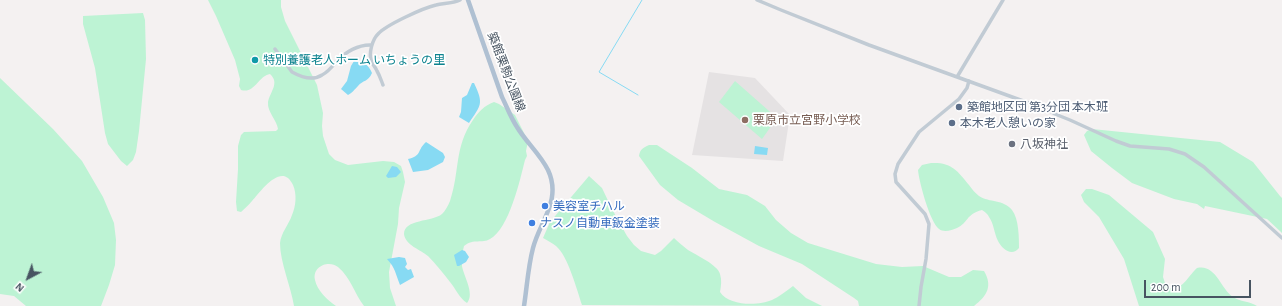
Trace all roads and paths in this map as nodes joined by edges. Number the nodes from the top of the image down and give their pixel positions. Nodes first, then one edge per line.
1 (460, 0) edge
2 (468, 0) edge
3 (757, 0) edge
4 (1003, 0) edge
5 (372, 45) junction
6 (275, 49) dead end
7 (957, 77) junction
8 (969, 81) junction
9 (383, 85) dead end
10 (1282, 238) edge
11 (524, 306) edge
12 (919, 306) edge

1 - 5 street
2 - 11 main road, 築館栗駒公園線
3 - 7 street
4 - 7 street
5 - 6 street
5 - 9 street
7 - 8 street
8 - 10 street
8 - 12 street

